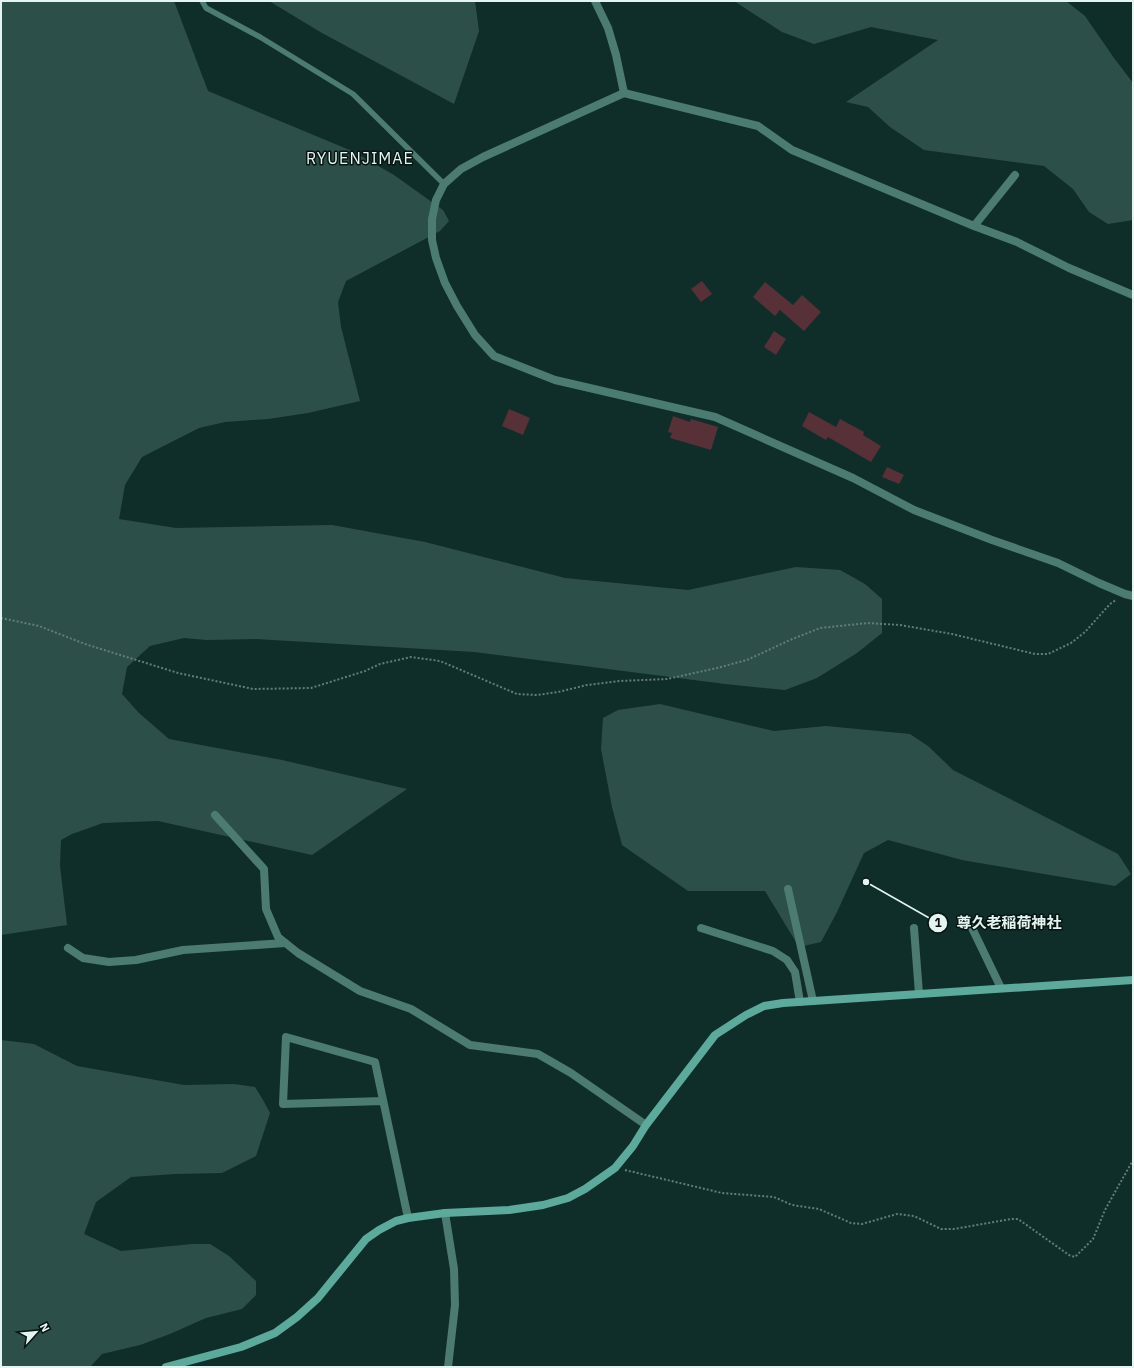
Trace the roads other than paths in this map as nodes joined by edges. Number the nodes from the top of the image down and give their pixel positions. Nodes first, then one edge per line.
1 (202, 1) edge
2 (595, 1) edge
3 (624, 92) junction
4 (1015, 175) dead end
5 (444, 184) junction
6 (974, 226) junction
7 (1133, 295) edge
8 (1129, 595) edge
9 (215, 815) dead end
10 (788, 889) dead end
11 (701, 928) dead end
12 (914, 928) dead end
13 (972, 928) dead end
14 (285, 943) junction
15 (68, 948) dead end
16 (1133, 980) edge
17 (1001, 988) junction
18 (920, 994) junction
19 (813, 1001) junction
20 (800, 1002) junction
21 (383, 1101) junction
22 (646, 1125) junction
23 (444, 1213) junction
24 (408, 1218) junction
25 (166, 1367) edge
26 (448, 1367) edge

1 - 5 lane
2 - 3 street
3 - 5 street
3 - 6 street
4 - 6 street
5 - 8 street
6 - 7 street
9 - 14 street
10 - 19 street
11 - 20 street
12 - 18 street
13 - 17 street
14 - 15 street
14 - 22 street
16 - 17 street
17 - 18 street
18 - 19 street
19 - 20 street
20 - 22 street
21 - 21 street
21 - 24 street
22 - 23 street
23 - 24 street
23 - 26 street
24 - 25 street

